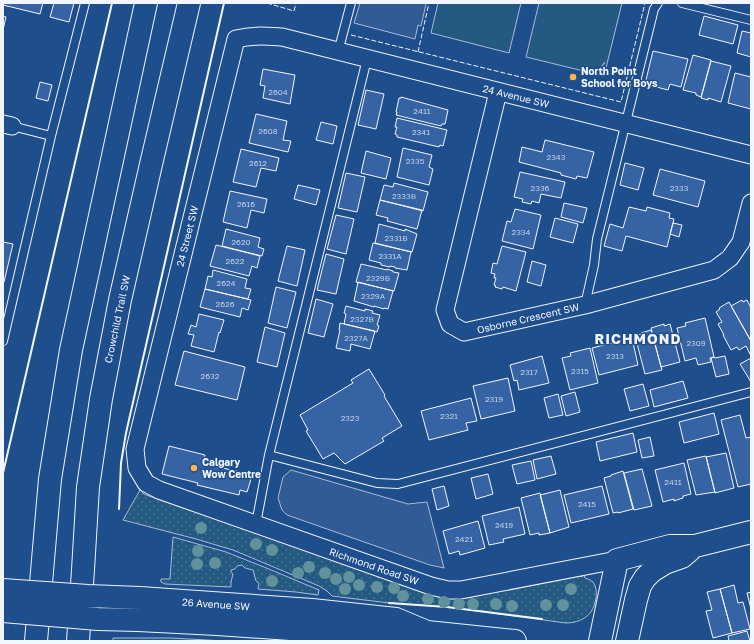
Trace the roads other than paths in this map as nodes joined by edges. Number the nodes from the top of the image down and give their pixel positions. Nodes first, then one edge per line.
1 (85, 3) edge
2 (146, 3) edge
3 (189, 3) edge
4 (351, 3) edge
5 (658, 3) edge
6 (682, 3) edge
7 (751, 20) edge
8 (282, 37) joint
9 (338, 52) junction
10 (367, 59) junction
11 (498, 92) junction
12 (626, 123) junction
13 (8, 125) edge
14 (51, 136) junction
15 (751, 155) edge
16 (751, 203) edge
17 (585, 305) junction
18 (3, 341) edge
19 (751, 392) edge
20 (269, 455) junction
21 (142, 478) joint
22 (256, 524) junction
23 (751, 532) edge
24 (695, 546) junction
25 (617, 560) junction
26 (3, 590) edge
27 (3, 612) edge
28 (427, 632) junction
29 (36, 641) edge
30 (78, 641) edge
31 (515, 641) edge
32 (600, 641) edge
33 (627, 641) edge

1 - 14 lane
2 - 29 main road
3 - 30 main road, Crowchild Trail SW
4 - 9 lane
5 - 12 lane
6 - 7 lane
8 - 9 street, 24 Avenue SW
8 - 21 street, 24 Street SW
9 - 10 street, 24 Avenue SW
10 - 11 street, 24 Avenue SW
10 - 20 lane
11 - 12 street, 24 Avenue SW
11 - 17 street, Osborne Crescent SW
12 - 15 street, 24 Avenue SW
12 - 17 lane
13 - 14 lane
14 - 18 lane
16 - 17 street, Osborne Crescent SW
19 - 20 lane
20 - 22 lane
21 - 22 street, Richmond Road SW
22 - 25 street, Richmond Road SW
23 - 24 main road, Richmond Road SW
24 - 25 main road, Richmond Road SW
24 - 33 main road, Richmond Road SW
25 - 32 main road
26 - 28 main road, 26 Avenue SW, bridge
27 - 28 main road, 26 Avenue SW, bridge
28 - 31 main road, 26 Avenue SW

